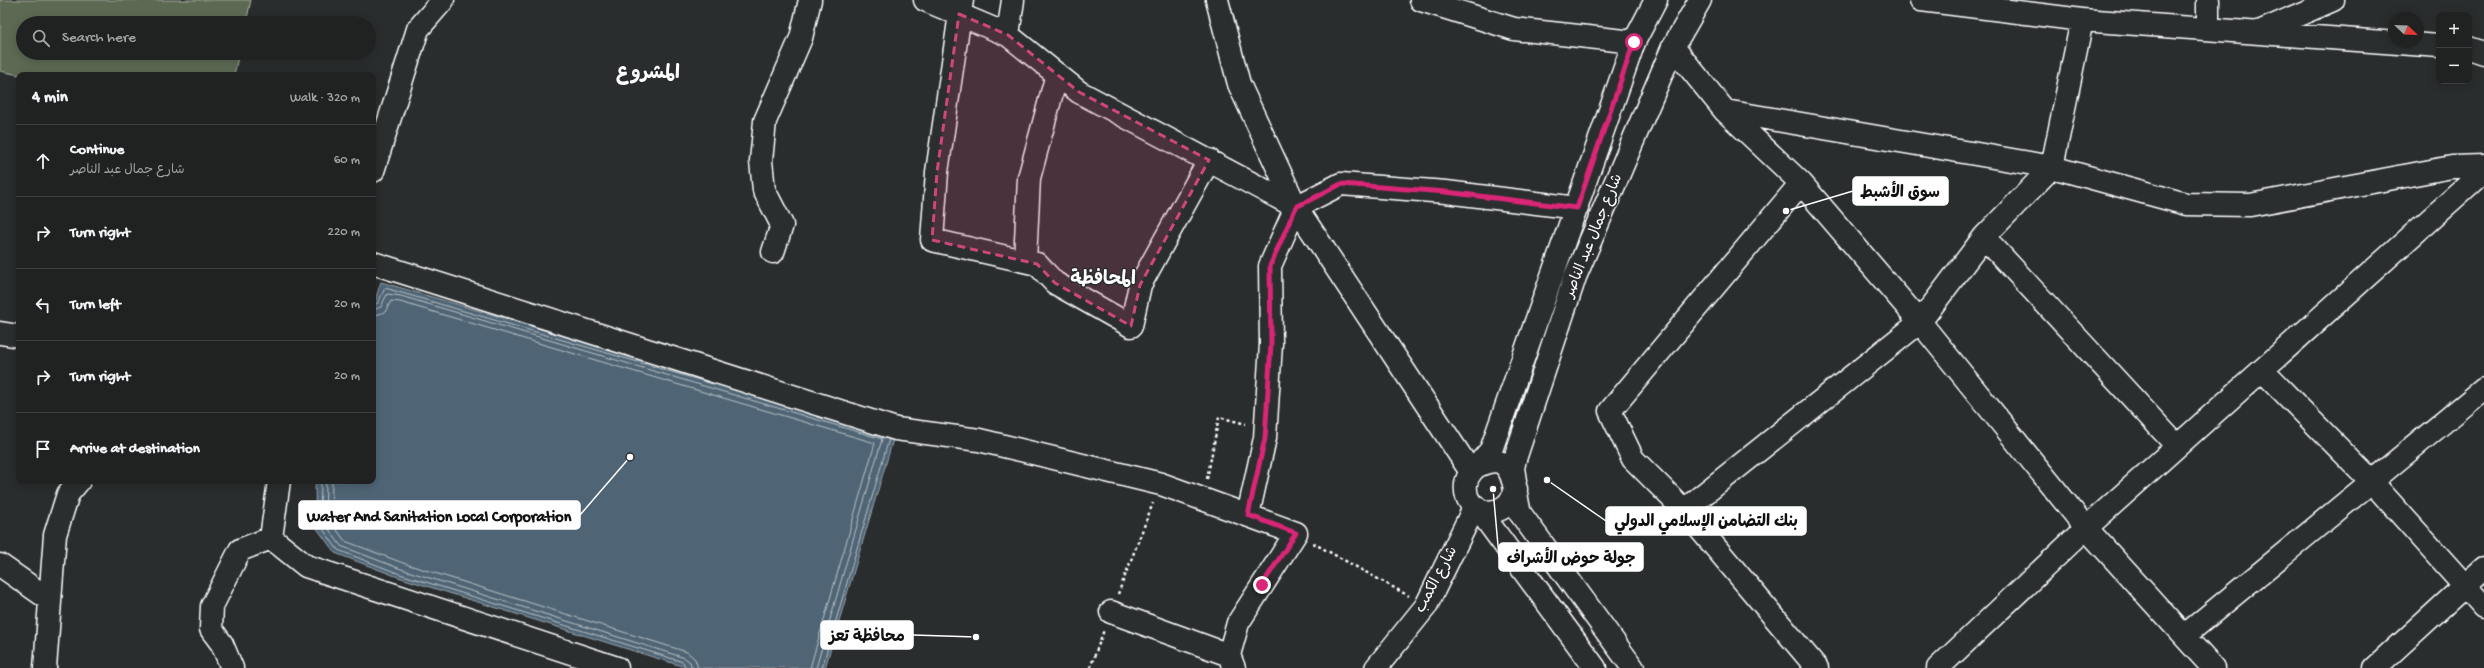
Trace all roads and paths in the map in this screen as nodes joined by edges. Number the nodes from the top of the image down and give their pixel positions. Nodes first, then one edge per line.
1 (443, 0) edge
2 (810, 0) edge
3 (925, 0) edge
4 (1013, 0) edge
5 (1217, 0) edge
6 (1421, 0) edge
7 (1656, 0) edge
8 (1700, 0) edge
9 (1921, 0) edge
10 (2208, 0) edge
11 (2333, 0) edge
12 (960, 7) edge
13 (2082, 20) junction
14 (2208, 28) junction
15 (2254, 34) junction
16 (1008, 35) junction
17 (1634, 42) junction
18 (2436, 46) edge
19 (1673, 47) junction
20 (2472, 49) edge
21 (2484, 53) edge
22 (1057, 74) junction
23 (1725, 111) junction
24 (1209, 160) junction
25 (376, 162) edge
26 (2484, 166) edge
27 (2052, 167) junction
28 (2484, 171) edge
29 (1801, 183) junction
30 (1296, 207) junction
31 (1577, 208) junction
32 (1984, 237) junction
33 (773, 252) dead end
34 (1025, 261) junction
35 (376, 264) edge
36 (1920, 322) junction
37 (0, 333) edge
38 (16, 336) edge
39 (2262, 370) junction
40 (2484, 389) edge
41 (1265, 429) junction
42 (2177, 446) junction
43 (1474, 469) junction
44 (2372, 482) junction
45 (76, 484) edge
46 (279, 484) edge
47 (1161, 484) junction
48 (1516, 485) junction
49 (1203, 500) junction
50 (1477, 508) junction
51 (1684, 510) junction
52 (1248, 515) junction
53 (2086, 528) junction
54 (1296, 533) junction
55 (271, 538) junction
56 (0, 565) edge
57 (2484, 568) edge
58 (2464, 586) junction
59 (50, 600) junction
60 (1426, 606) junction
61 (2484, 607) edge
62 (1111, 612) junction
63 (2184, 636) junction
64 (1231, 661) edge
65 (45, 668) edge
66 (232, 668) edge
67 (617, 668) edge
68 (1090, 668) edge
69 (1376, 668) edge
70 (1595, 668) edge
71 (1633, 668) edge
72 (1817, 668) edge
73 (1938, 668) edge
74 (2213, 668) edge
75 (2375, 668) edge

1 - 25 street
2 - 33 street
3 - 12 street
4 - 16 street
5 - 30 street
6 - 17 street
7 - 17 street, شارع جمال عبد الناصر
8 - 19 street, شارع جمال عبد الناصر
9 - 13 street
10 - 14 street
11 - 15 street
12 - 16 street
12 - 34 street
13 - 14 street
13 - 27 street
14 - 15 street
15 - 18 street
16 - 22 street
17 - 31 street, شارع جمال عبد الناصر
19 - 23 street
19 - 48 street, شارع جمال عبد الناصر
20 - 21 street
22 - 24 street
22 - 34 street
23 - 27 street
23 - 29 street
24 - 30 street
24 - 34 street
26 - 27 street
27 - 32 street
28 - 39 street
29 - 36 street
29 - 51 street
30 - 31 street
30 - 41 street
30 - 43 street
31 - 43 street, شارع جمال عبد الناصر
32 - 36 street
32 - 42 street
35 - 47 street
36 - 51 street
36 - 53 street
37 - 38 street
39 - 42 street
39 - 44 street
40 - 44 street
41 - 49 path
41 - 52 street
42 - 53 street
43 - 48 street
43 - 50 street
44 - 58 street
44 - 63 street
45 - 59 street
46 - 55 street
47 - 49 street
47 - 62 path
48 - 50 street
48 - 71 street, شارع جمال عبد الناصر
49 - 52 street
50 - 60 street, شارع الكمب
50 - 70 street
51 - 72 street
52 - 54 street
53 - 63 street
53 - 73 street
54 - 60 path
54 - 64 street
55 - 66 street
55 - 67 street
56 - 59 street
57 - 58 street
58 - 61 street
58 - 75 street
59 - 65 street
60 - 69 street, شارع الكمب
62 - 64 street
62 - 68 path
63 - 74 street

